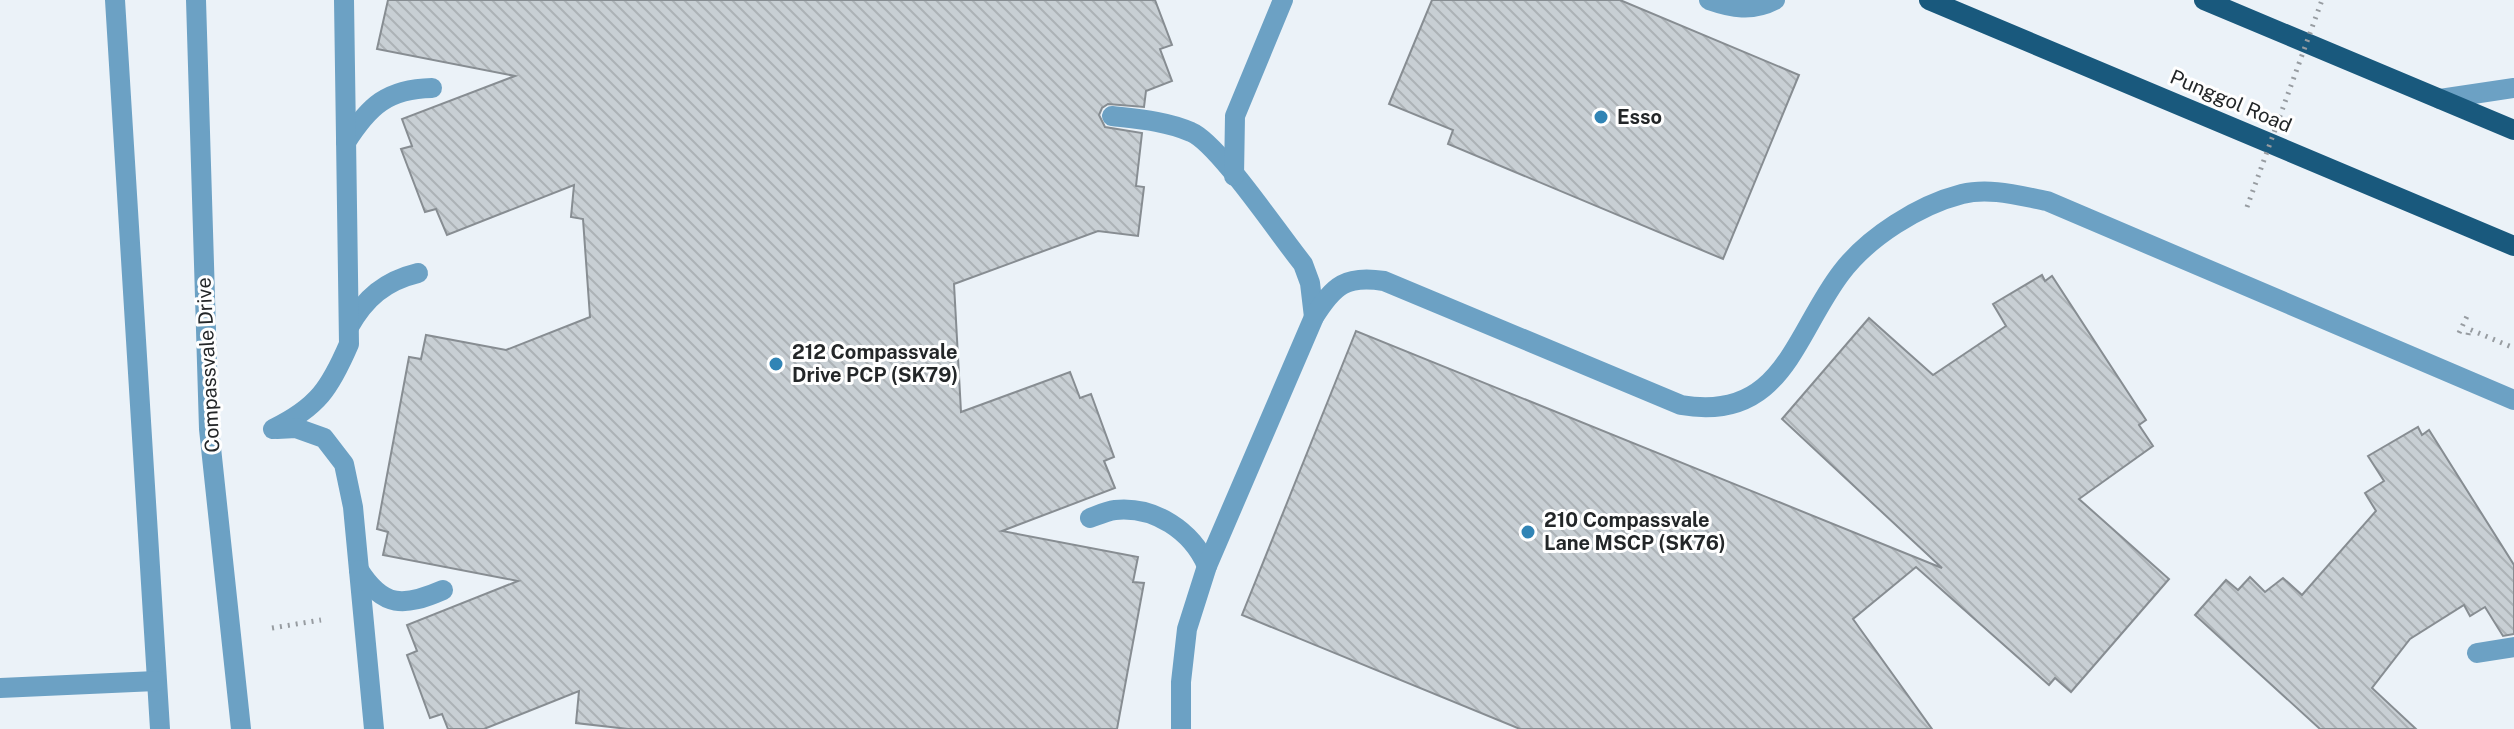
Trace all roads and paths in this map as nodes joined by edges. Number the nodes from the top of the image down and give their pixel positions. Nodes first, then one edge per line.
1 (115, 0) edge
2 (196, 0) edge
3 (344, 0) edge
4 (1283, 0) edge
5 (1709, 0) edge
6 (1775, 0) edge
7 (1929, 0) edge
8 (2204, 0) edge
9 (2322, 0) edge
10 (432, 88) dead end
11 (2514, 88) edge
12 (2440, 99) junction
13 (1112, 116) dead end
14 (2514, 130) edge
15 (346, 142) junction
16 (1234, 176) junction
17 (2247, 207) dead end
18 (2514, 246) edge
19 (418, 273) dead end
20 (2469, 312) dead end
21 (1314, 317) junction
22 (2466, 320) dead end
23 (349, 327) junction
24 (2514, 400) edge
25 (1090, 518) dead end
26 (1207, 566) junction
27 (359, 570) junction
28 (443, 590) dead end
29 (335, 618) dead end
30 (263, 629) dead end
31 (2514, 647) edge
32 (2477, 653) dead end
33 (156, 681) junction
34 (0, 688) edge
35 (160, 729) edge
36 (241, 729) edge
37 (374, 729) edge
38 (1181, 729) edge

1 - 33 street
2 - 36 street, Compassvale Drive
3 - 15 street
4 - 16 street
5 - 6 street
7 - 18 main road, Punggol Road
8 - 12 main road
9 - 17 path, bridge
10 - 15 street
11 - 12 street
12 - 14 main road
13 - 16 street
15 - 23 street
16 - 21 street
19 - 23 street
20 - 22 path
21 - 24 street
21 - 26 street
23 - 27 street
25 - 26 street
26 - 38 street
27 - 28 street
27 - 37 street
29 - 30 path
31 - 32 street
33 - 34 street
33 - 35 street

